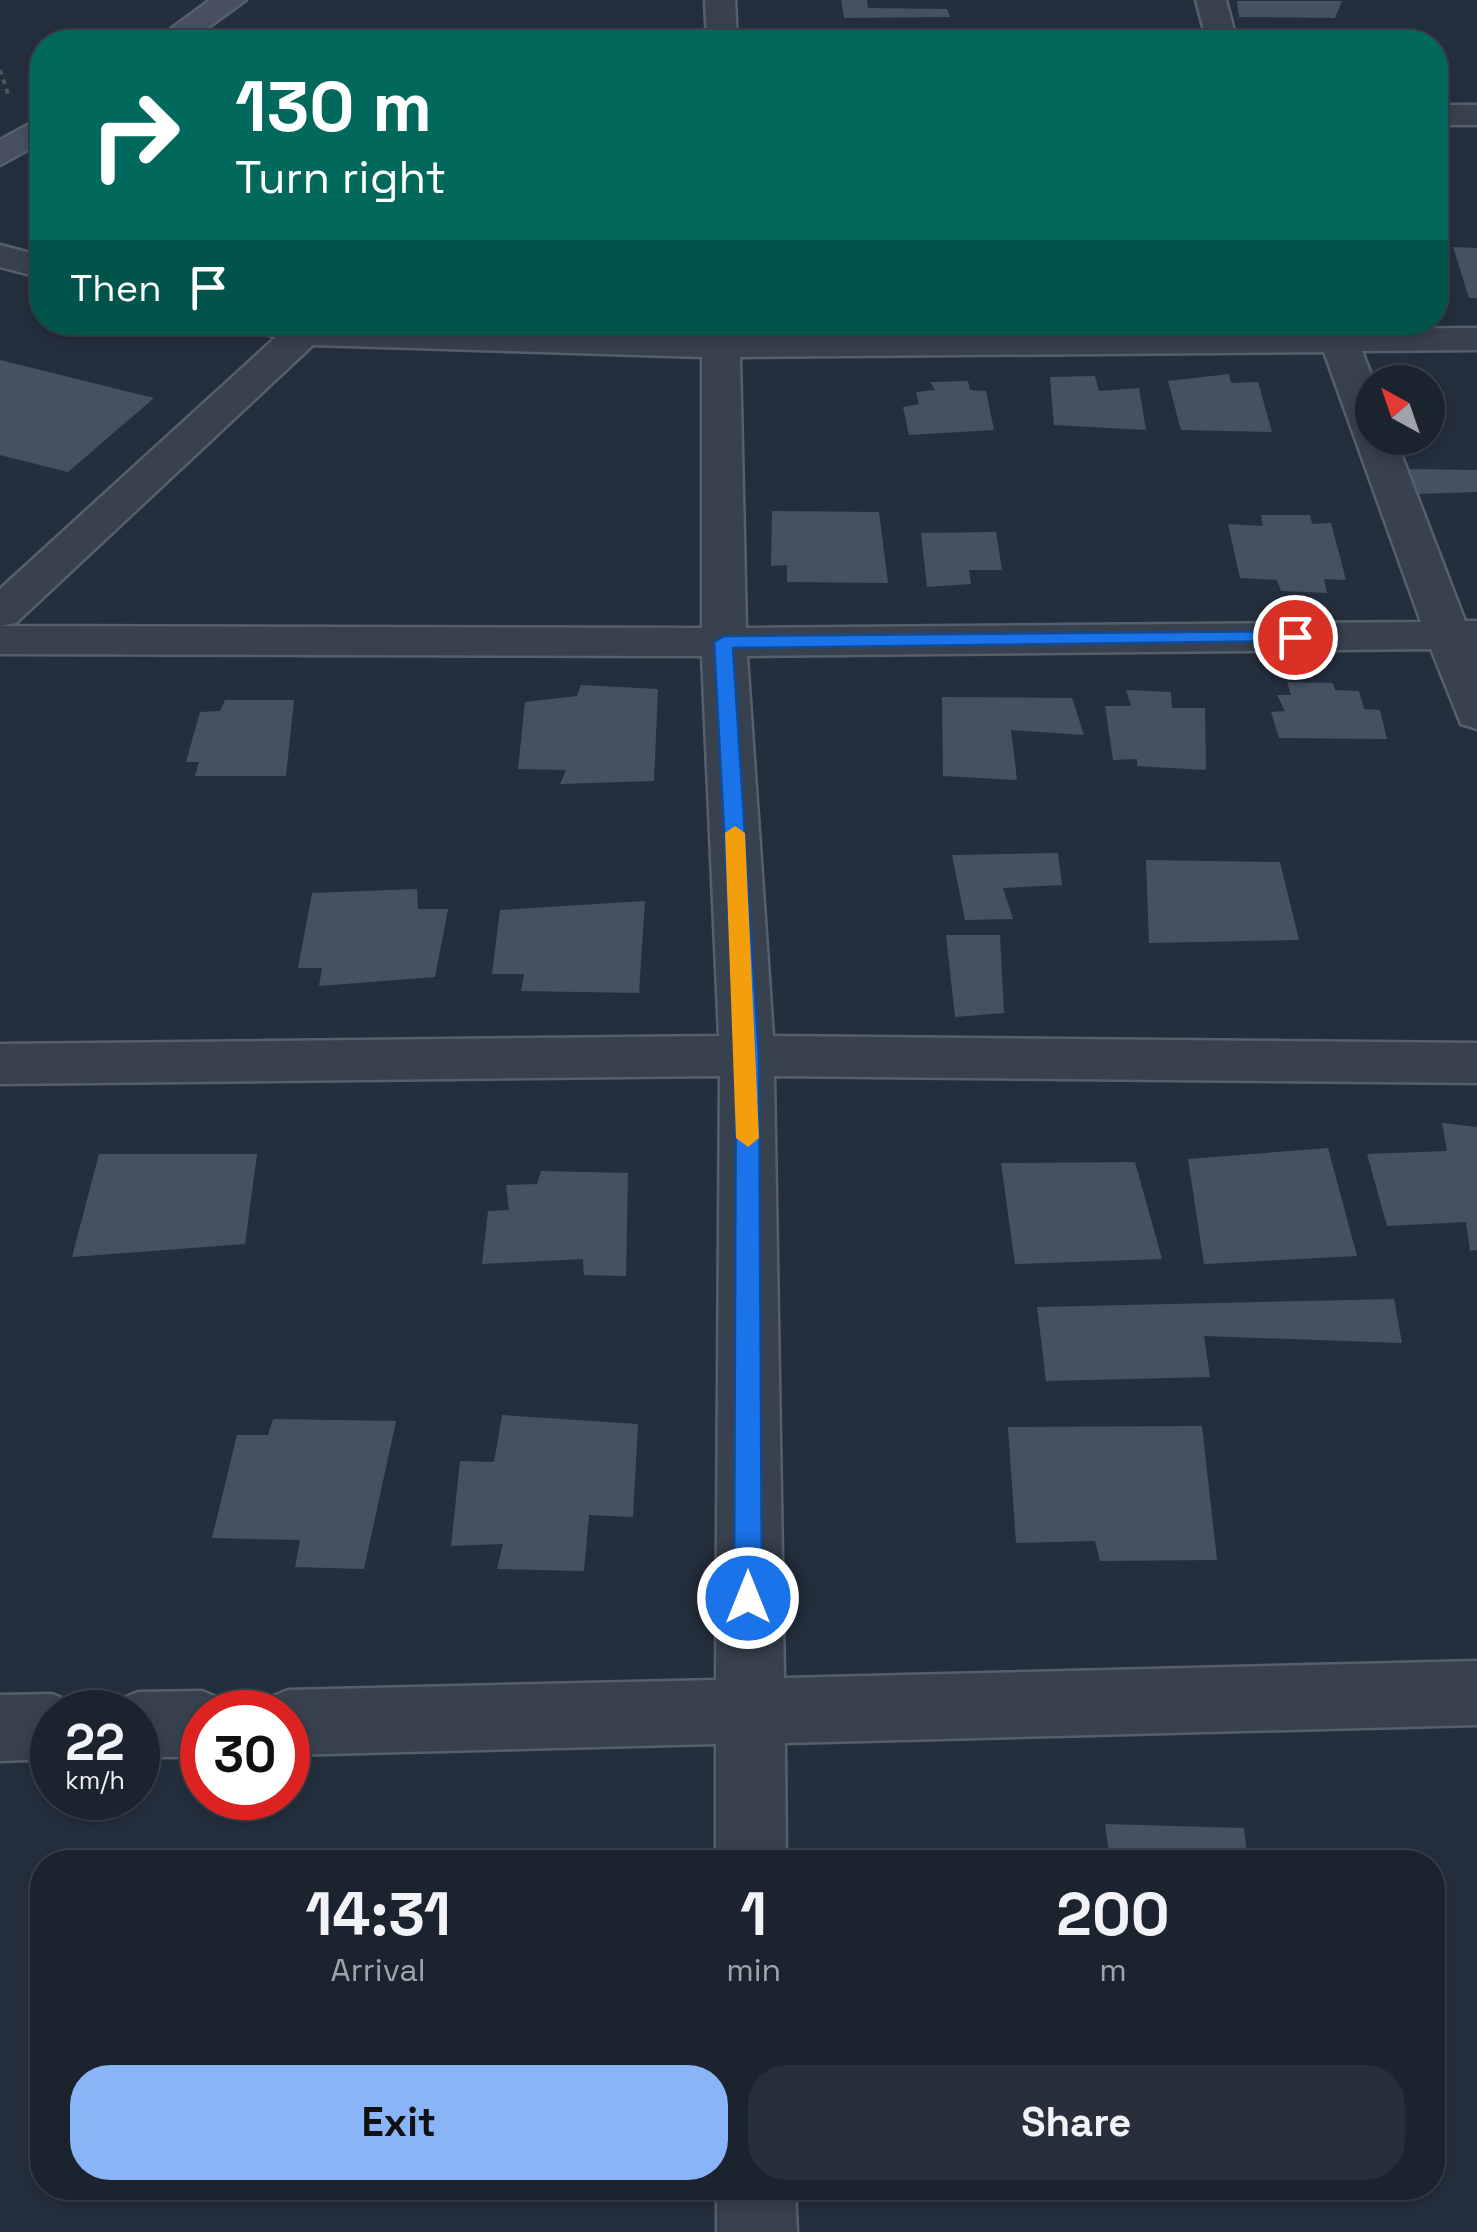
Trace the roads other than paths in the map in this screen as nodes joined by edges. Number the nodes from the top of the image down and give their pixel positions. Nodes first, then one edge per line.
1 (231, 0) edge
2 (720, 0) edge
3 (1211, 0) edge
4 (186, 30) edge
5 (721, 30) edge
6 (1219, 30) edge
7 (1477, 114) edge
8 (1448, 115) edge
9 (30, 135) edge
10 (0, 155) edge
11 (0, 256) edge
12 (30, 264) edge
13 (302, 335) edge
14 (720, 335) edge
15 (1337, 335) edge
16 (1406, 335) edge
17 (1477, 339) edge
18 (1355, 383) edge
19 (1382, 455) edge
20 (0, 613) edge
21 (1462, 636) edge
22 (0, 640) edge
23 (724, 642) junction
24 (1477, 714) edge
25 (748, 1056) junction
26 (1477, 1062) edge
27 (0, 1064) edge
28 (1477, 1693) edge
29 (748, 1714) junction
30 (310, 1723) edge
31 (30, 1727) edge
32 (0, 1728) edge
33 (751, 1850) edge
34 (756, 2200) edge
35 (757, 2232) edge

1 - 4 main road
2 - 5 street
3 - 6 street
7 - 8 street
9 - 10 main road
11 - 12 street
13 - 20 street
14 - 23 street
15 - 18 street
16 - 17 street
19 - 21 street
21 - 23 street
21 - 24 street
22 - 23 street
23 - 25 street
25 - 26 street
25 - 27 street
25 - 29 street
28 - 29 street
29 - 30 street
29 - 33 street
31 - 32 street
34 - 35 street

